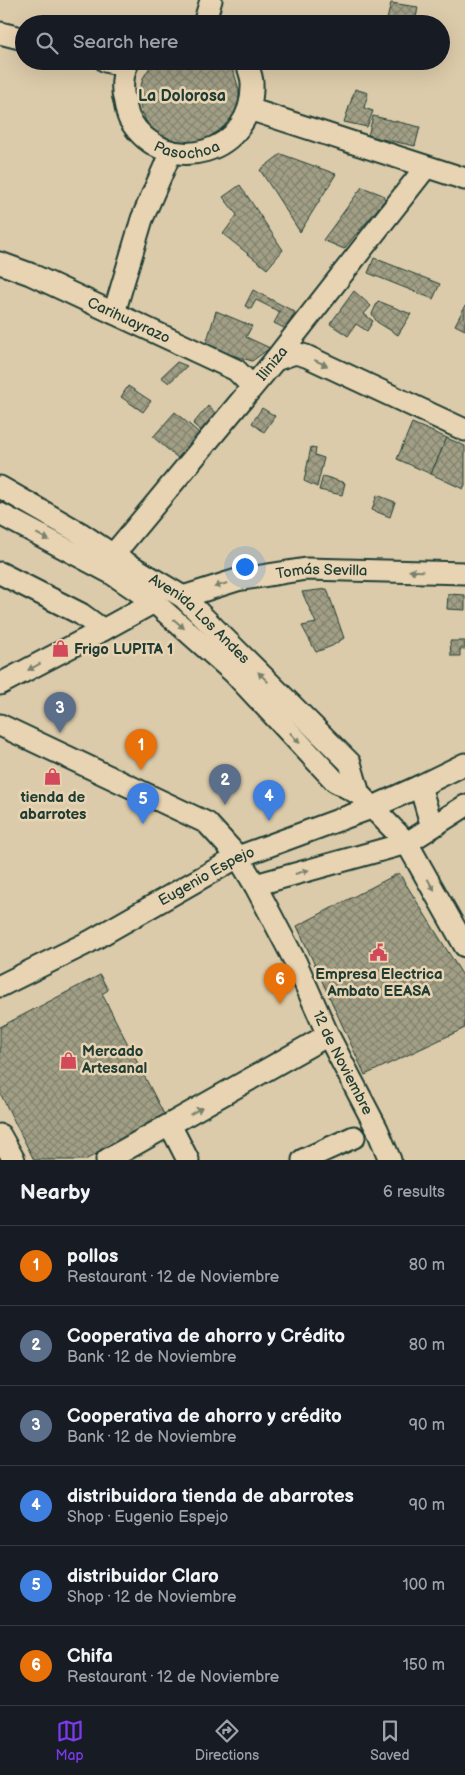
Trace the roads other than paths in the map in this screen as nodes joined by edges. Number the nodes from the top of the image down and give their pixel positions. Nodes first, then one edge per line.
1 (211, 0) edge
2 (207, 15) edge
3 (0, 33) edge
4 (15, 37) edge
5 (120, 70) edge
6 (249, 70) edge
7 (249, 109) junction
8 (171, 152) junction
9 (426, 167) junction
10 (465, 179) edge
11 (0, 264) edge
12 (114, 313) junction
13 (275, 360) junction
14 (252, 386) junction
15 (465, 430) edge
16 (0, 487) edge
17 (0, 514) edge
18 (113, 555) junction
19 (0, 573) edge
20 (465, 573) edge
21 (184, 597) junction
22 (154, 602) junction
23 (103, 630) junction
24 (0, 684) edge
25 (0, 725) edge
26 (465, 764) edge
27 (420, 786) junction
28 (365, 801) junction
29 (465, 806) edge
30 (432, 827) junction
31 (407, 843) junction
32 (238, 857) junction
33 (255, 886) junction
34 (465, 946) edge
35 (0, 986) edge
36 (328, 1035) junction
37 (170, 1125) junction
38 (0, 1135) edge
39 (354, 1137) dead end
40 (14, 1160) edge
41 (107, 1160) edge
42 (188, 1160) edge
43 (303, 1160) edge
44 (390, 1160) edge

1 - 2 street
3 - 4 street
5 - 8 street, Pasochoa
6 - 7 street, Pasochoa
7 - 8 street, Pasochoa
7 - 9 street
8 - 12 street
9 - 10 street
9 - 13 street, Iliniza
11 - 12 street, Carihuayrazo
12 - 14 street, Carihuayrazo
13 - 14 street, Iliniza
13 -> 15 street
14 - 18 street, Iliniza
16 - 18 street, Avenida Los Andes
17 -> 22 street, Avenida Los Andes
18 - 21 street, Avenida Los Andes
19 - 23 street
20 -> 21 street, Tomás Sevilla
28 -> 21 street, Avenida Los Andes
22 - 23 street
22 -> 28 street, Avenida Los Andes
23 -> 24 street
25 - 32 street, 12 de Noviembre
26 - 27 street, Eugenio Espejo
27 - 28 street, Eugenio Espejo
27 - 30 street
28 - 31 street
28 - 32 street, Eugenio Espejo
29 - 30 street
30 - 31 street
33 -> 31 street
31 -> 34 street
32 - 33 street, 12 de Noviembre
32 - 35 street, Eugenio Espejo
33 - 36 street, 12 de Noviembre
37 -> 36 street
36 - 44 street, 12 de Noviembre
37 - 41 street
37 - 42 street
38 - 40 street
39 - 43 street

